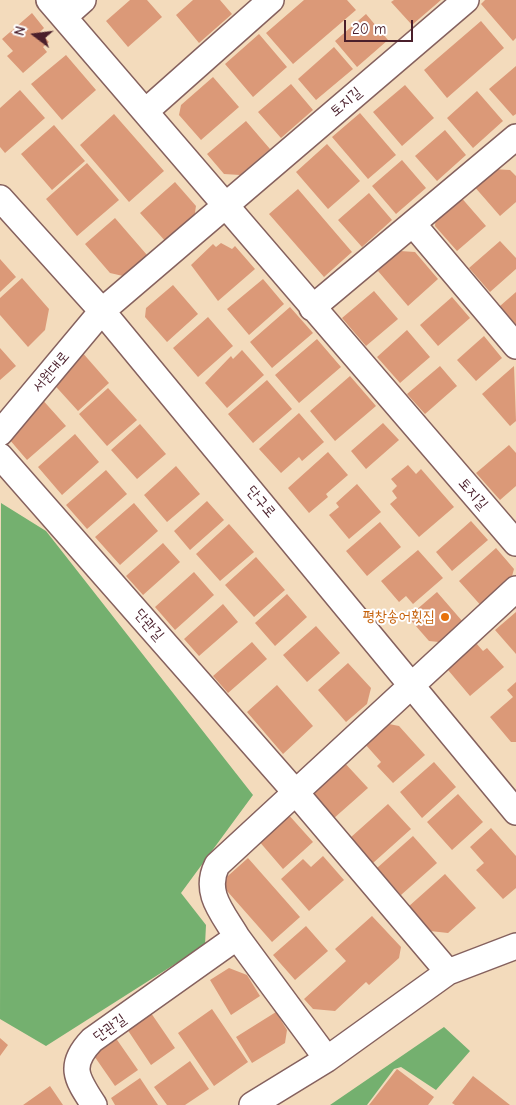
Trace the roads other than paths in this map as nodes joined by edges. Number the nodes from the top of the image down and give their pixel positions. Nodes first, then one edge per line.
1 (83, 0) edge
2 (271, 0) edge
3 (466, 0) edge
4 (56, 8) edge
5 (146, 111) junction
6 (512, 149) edge
7 (0, 198) edge
8 (226, 204) junction
9 (413, 224) junction
10 (312, 308) junction
11 (102, 311) junction
12 (516, 346) edge
13 (0, 433) edge
14 (0, 456) edge
15 (516, 544) edge
16 (516, 589) edge
17 (412, 685) junction
18 (297, 794) junction
19 (516, 812) edge
20 (237, 938) junction
21 (516, 946) edge
22 (448, 972) junction
23 (327, 1059) junction
24 (94, 1105) edge
25 (252, 1105) edge

1 - 4 street, 토지길
2 - 5 street
3 - 8 street, 토지길
4 - 5 street, 토지길
5 - 8 street, 토지길
6 - 9 street
7 - 11 street, 단구로
8 - 10 street, 토지길
8 - 11 street, 서원대로
9 - 10 street
9 - 12 street
10 - 15 street, 토지길
11 - 13 street, 서원대로
11 - 17 street, 단구로
14 - 18 street, 단관길
16 - 17 street
17 - 18 street
17 - 19 street, 단구로
18 - 20 street
18 - 22 street, 단관길
20 - 23 street
20 - 24 street, 단관길
21 - 22 street
22 - 23 street
23 - 25 street

